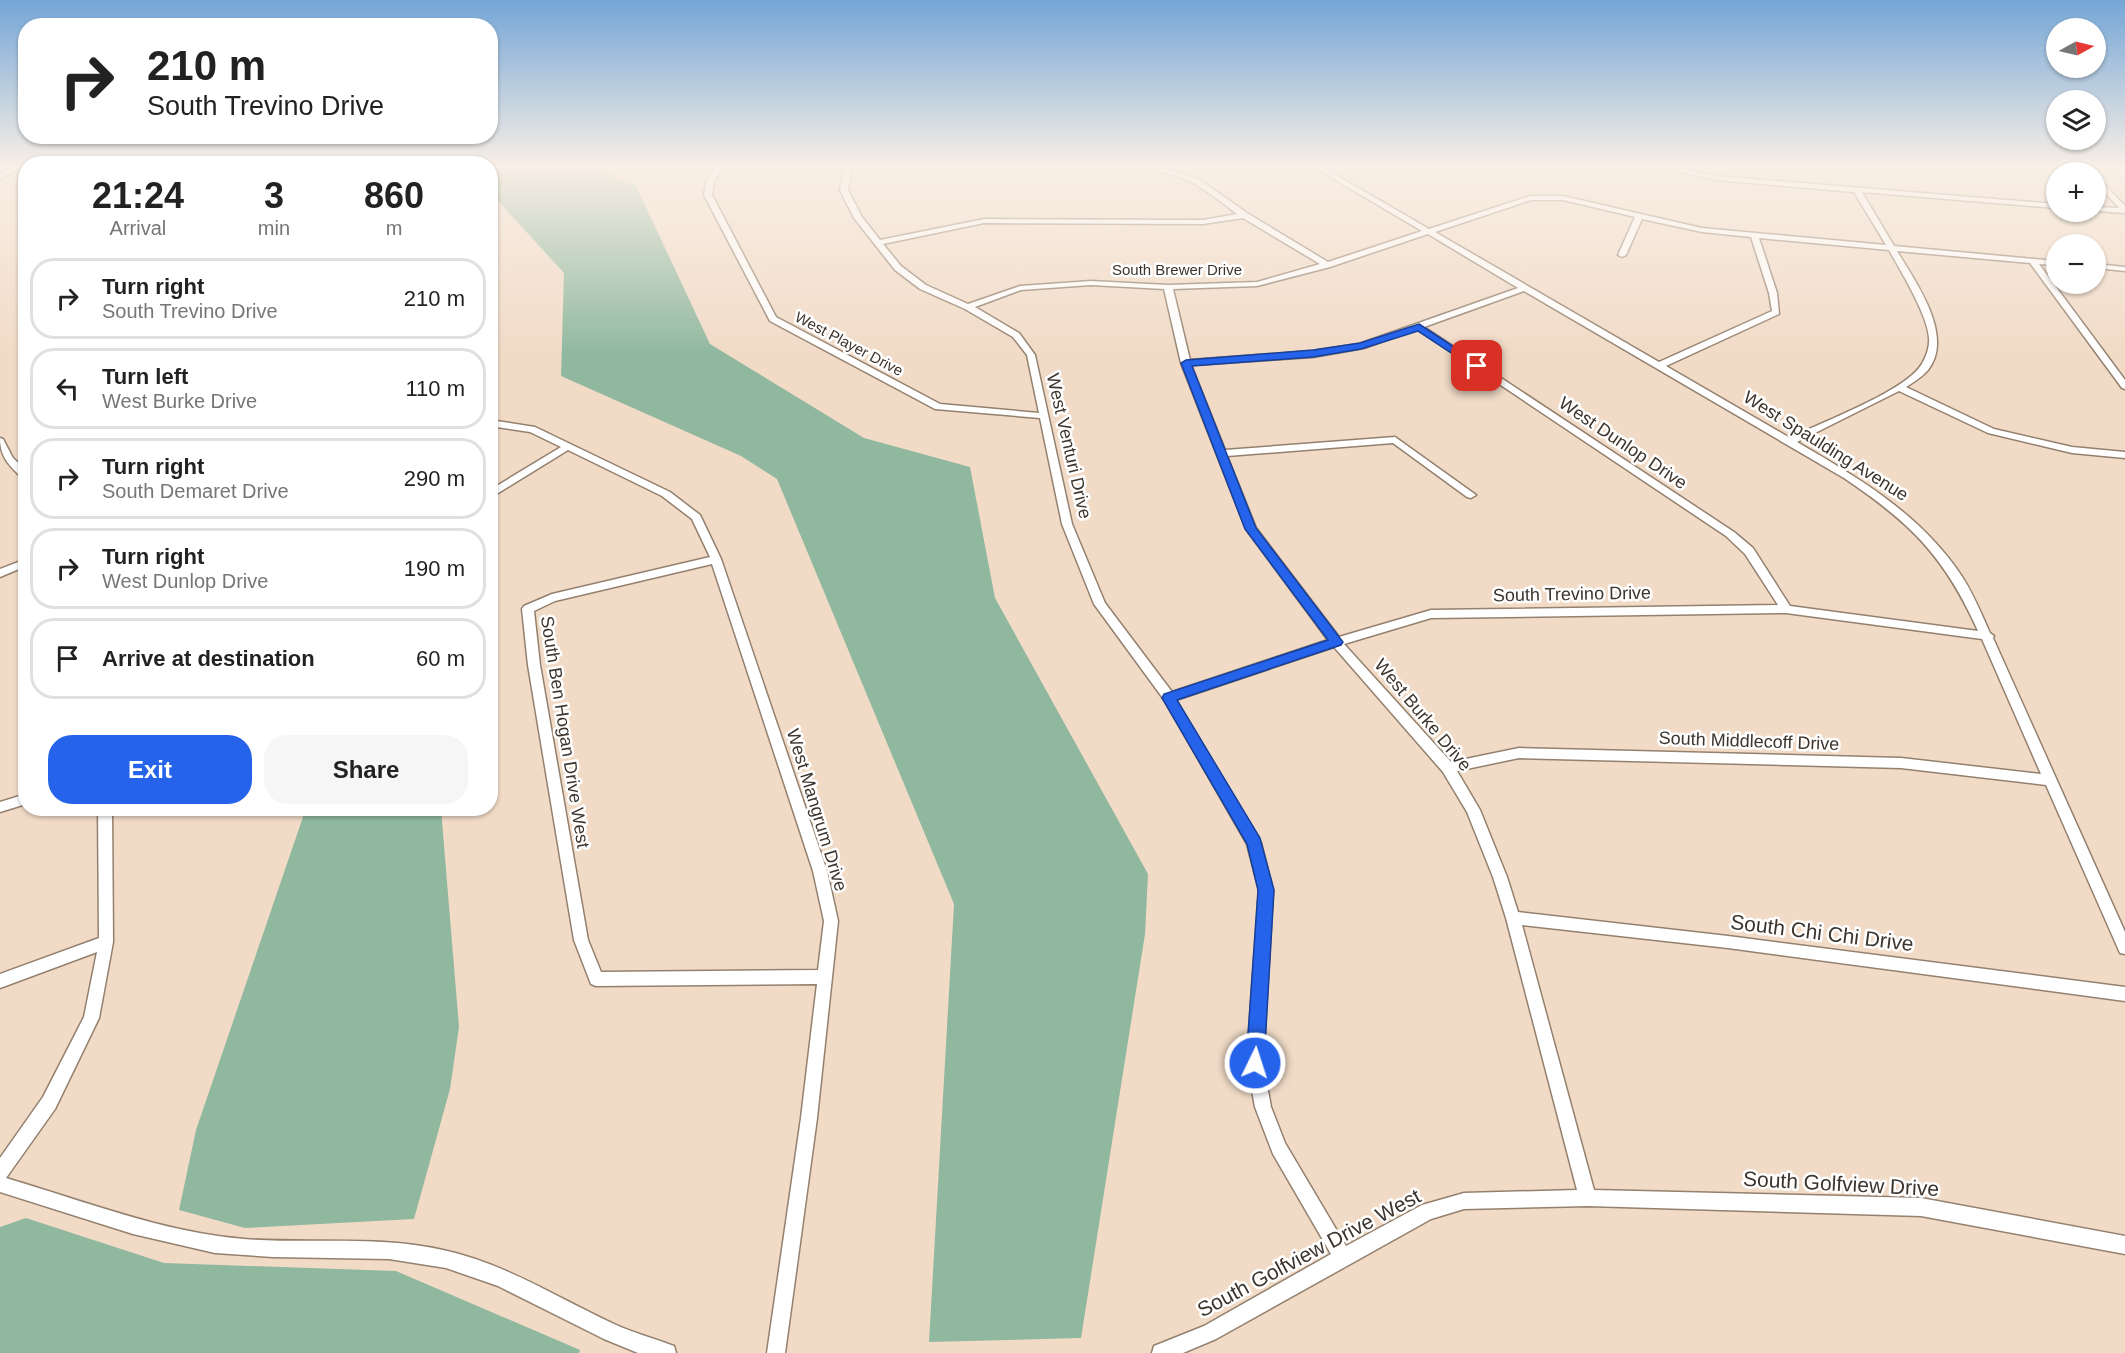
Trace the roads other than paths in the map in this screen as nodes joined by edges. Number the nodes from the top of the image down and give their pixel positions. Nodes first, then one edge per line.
1 (725, 228) edge
2 (867, 228) edge
3 (947, 228) edge
4 (1266, 228) edge
5 (1421, 228) edge
6 (1440, 228) edge
7 (1634, 228) edge
8 (1693, 228) edge
9 (1879, 228) edge
10 (1428, 232) junction
11 (1755, 236) junction
12 (879, 243) junction
13 (1891, 248) junction
14 (1622, 255) dead end
15 (2033, 261) junction
16 (2046, 262) edge
17 (1327, 265) junction
18 (2106, 267) edge
19 (2125, 269) edge
20 (1168, 287) junction
21 (1525, 288) junction
22 (968, 307) junction
23 (1419, 327) junction
24 (1186, 363) junction
25 (1658, 366) junction
26 (2125, 386) edge
27 (1900, 388) junction
28 (1044, 416) junction
29 (498, 424) edge
30 (0, 441) edge
31 (1789, 442) junction
32 (567, 447) junction
33 (1221, 453) junction
34 (2125, 455) edge
35 (5, 461) edge
36 (18, 470) edge
37 (498, 489) edge
38 (1471, 495) dead end
39 (716, 559) junction
40 (18, 565) edge
41 (0, 573) edge
42 (1786, 609) junction
43 (1988, 636) junction
44 (1336, 642) junction
45 (1169, 698) junction
46 (1448, 768) junction
47 (2050, 780) junction
48 (18, 801) edge
49 (0, 807) edge
50 (105, 816) edge
51 (1513, 918) junction
52 (106, 942) junction
53 (2125, 948) edge
54 (825, 977) junction
55 (0, 981) edge
56 (2125, 994) edge
57 (0, 1172) edge
58 (0, 1184) edge
59 (1588, 1198) junction
60 (2125, 1245) edge
61 (1343, 1257) junction
62 (667, 1353) edge
63 (776, 1353) edge
64 (1161, 1353) edge

1 - 28 street, West Player Drive
2 - 12 street, West Venturi Drive
3 - 12 street
4 - 17 street
5 - 10 street, West Spaulding Avenue
6 - 10 street, South Brewer Drive
7 - 14 street
8 - 11 street, South Brewer Drive
9 - 13 street
10 - 17 street, South Brewer Drive
10 - 21 street, West Spaulding Avenue
11 - 13 street, South Brewer Drive
11 - 25 street
12 - 22 street, West Venturi Drive
13 - 15 street, South Brewer Drive
13 - 27 street
15 - 16 street, South Brewer Drive
15 - 26 street
17 - 20 street, South Brewer Drive
18 - 19 street
20 - 22 street, South Brewer Drive
20 - 24 street, West Burke Drive
21 - 23 street
21 - 25 street, West Spaulding Avenue
22 - 28 street, West Venturi Drive
23 - 24 street
23 - 42 street, West Dunlop Drive
24 - 33 street, West Burke Drive
25 - 31 street, West Spaulding Avenue
27 - 31 street
27 - 34 street
28 - 45 street, West Venturi Drive
29 - 32 street, West Mangrum Drive
30 - 35 street
31 - 43 street, West Spaulding Avenue
32 - 37 street
32 - 39 street, West Mangrum Drive
33 - 38 street
33 - 44 street, West Burke Drive
35 - 36 street
39 - 54 street, West Mangrum Drive
39 - 54 street, South Ben Hogan Drive West
40 - 41 street
42 - 43 street, South Trevino Drive
42 - 44 street, South Trevino Drive
43 - 47 street, West Spaulding Avenue
44 - 45 street, South Trevino Drive
44 - 46 street, West Burke Drive
45 - 61 street, West Venturi Drive
46 - 47 street, South Middlecoff Drive
46 - 51 street, West Burke Drive
47 - 53 street, West Spaulding Avenue
48 - 49 street
50 - 52 street
51 - 56 street, South Chi Chi Drive
51 - 59 street, West Burke Drive
52 - 55 street
52 - 57 street
54 - 63 street, West Mangrum Drive
58 - 62 street
59 - 60 street, South Golfview Drive
59 - 61 street, South Golfview Drive West
61 - 64 street, South Golfview Drive West

